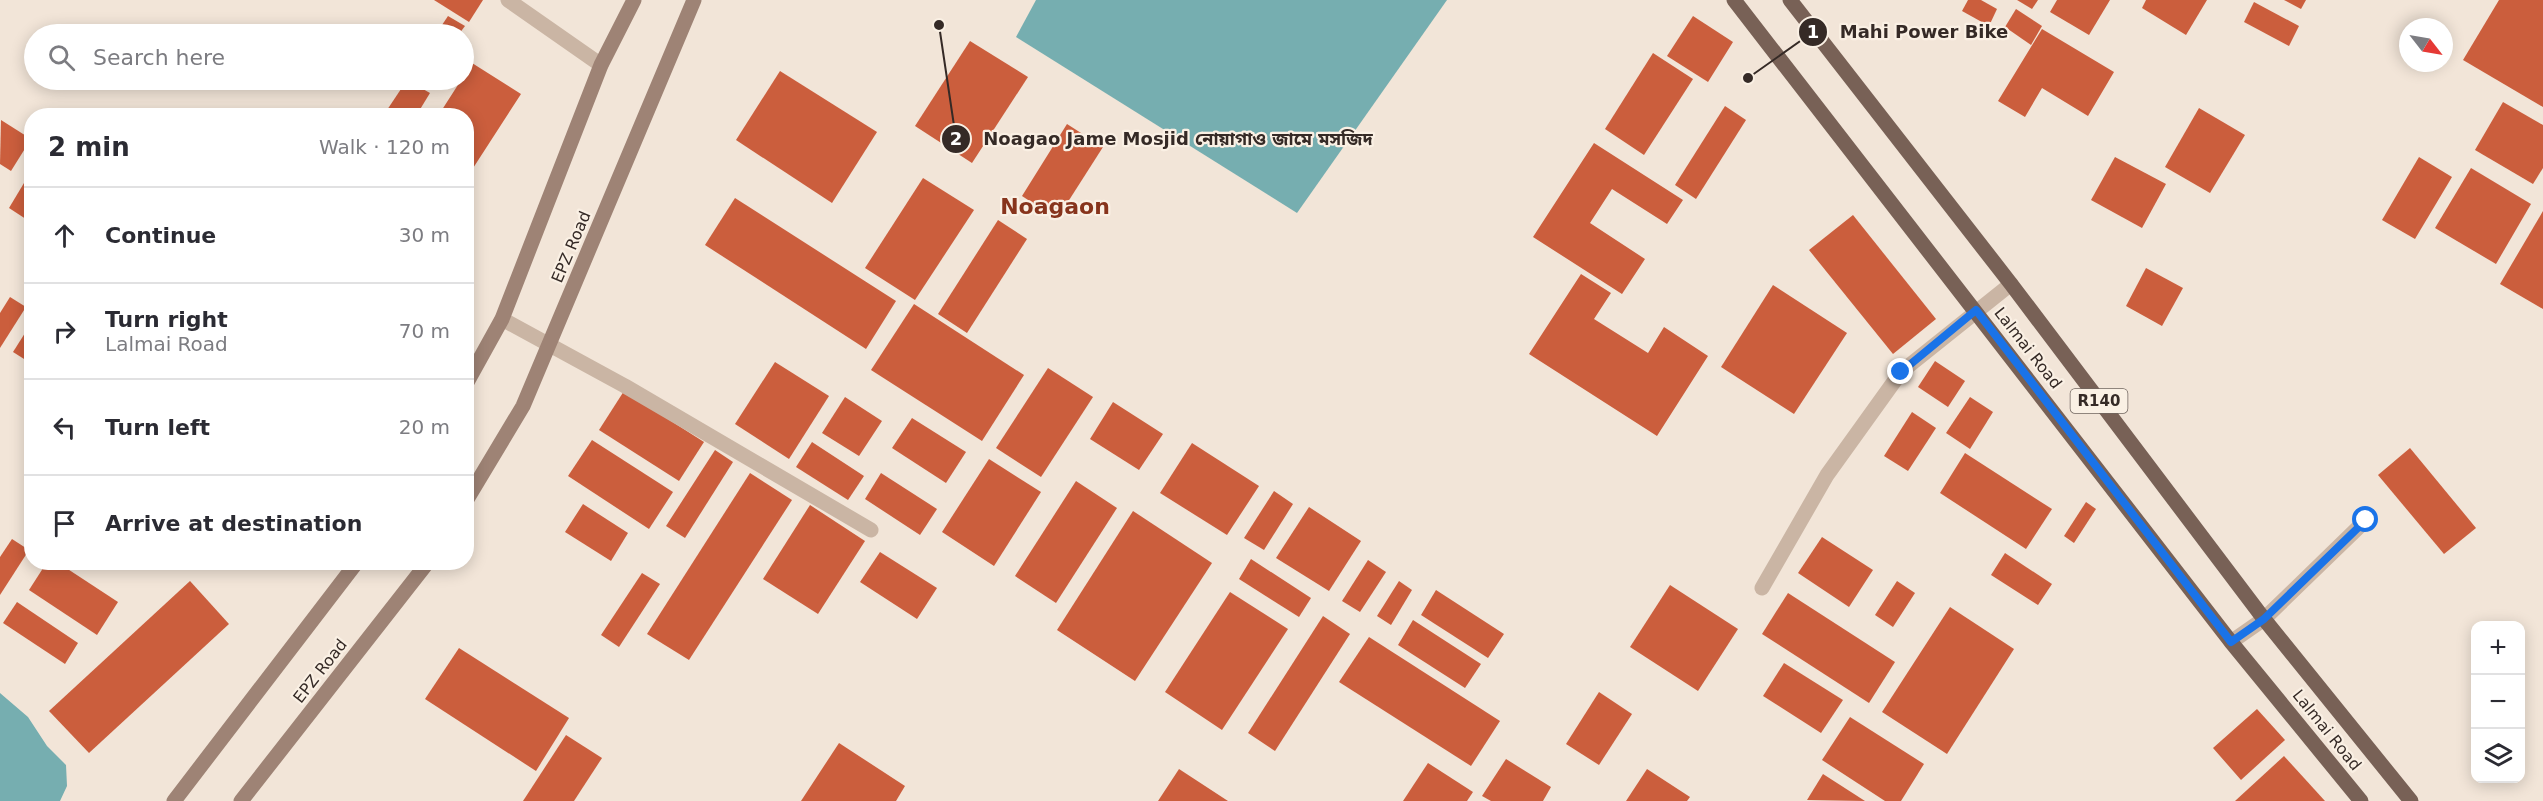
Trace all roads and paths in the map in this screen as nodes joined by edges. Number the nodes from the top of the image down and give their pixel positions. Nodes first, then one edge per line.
1 (508, 0) edge
2 (634, 0) edge
3 (694, 0) edge
4 (1734, 0) edge
5 (1790, 0) edge
6 (601, 65) junction
7 (2011, 284) junction
8 (1976, 310) junction
9 (502, 319) junction
10 (549, 345) junction
11 (474, 370) edge
12 (474, 488) edge
13 (2366, 520) dead end
14 (871, 530) dead end
15 (351, 570) edge
16 (422, 570) edge
17 (1762, 588) dead end
18 (2264, 619) junction
19 (2231, 642) junction
20 (174, 801) edge
21 (241, 801) edge
22 (2361, 801) edge
23 (2410, 801) edge

1 - 6 street
2 - 6 main road
3 - 10 main road, EPZ Road
4 - 8 main road, Lalmai Road / R140
5 - 7 main road, Lalmai Road / R140
6 - 9 main road
7 - 8 street
7 - 18 main road, Lalmai Road / R140
8 - 17 street
8 - 19 main road, Lalmai Road / R140
9 - 10 street
9 - 11 main road
10 - 12 main road, EPZ Road
10 - 14 street
13 - 18 street
15 - 20 main road
16 - 21 main road, EPZ Road
18 - 19 street
18 - 23 main road, Lalmai Road / R140
19 - 22 main road, Lalmai Road / R140

